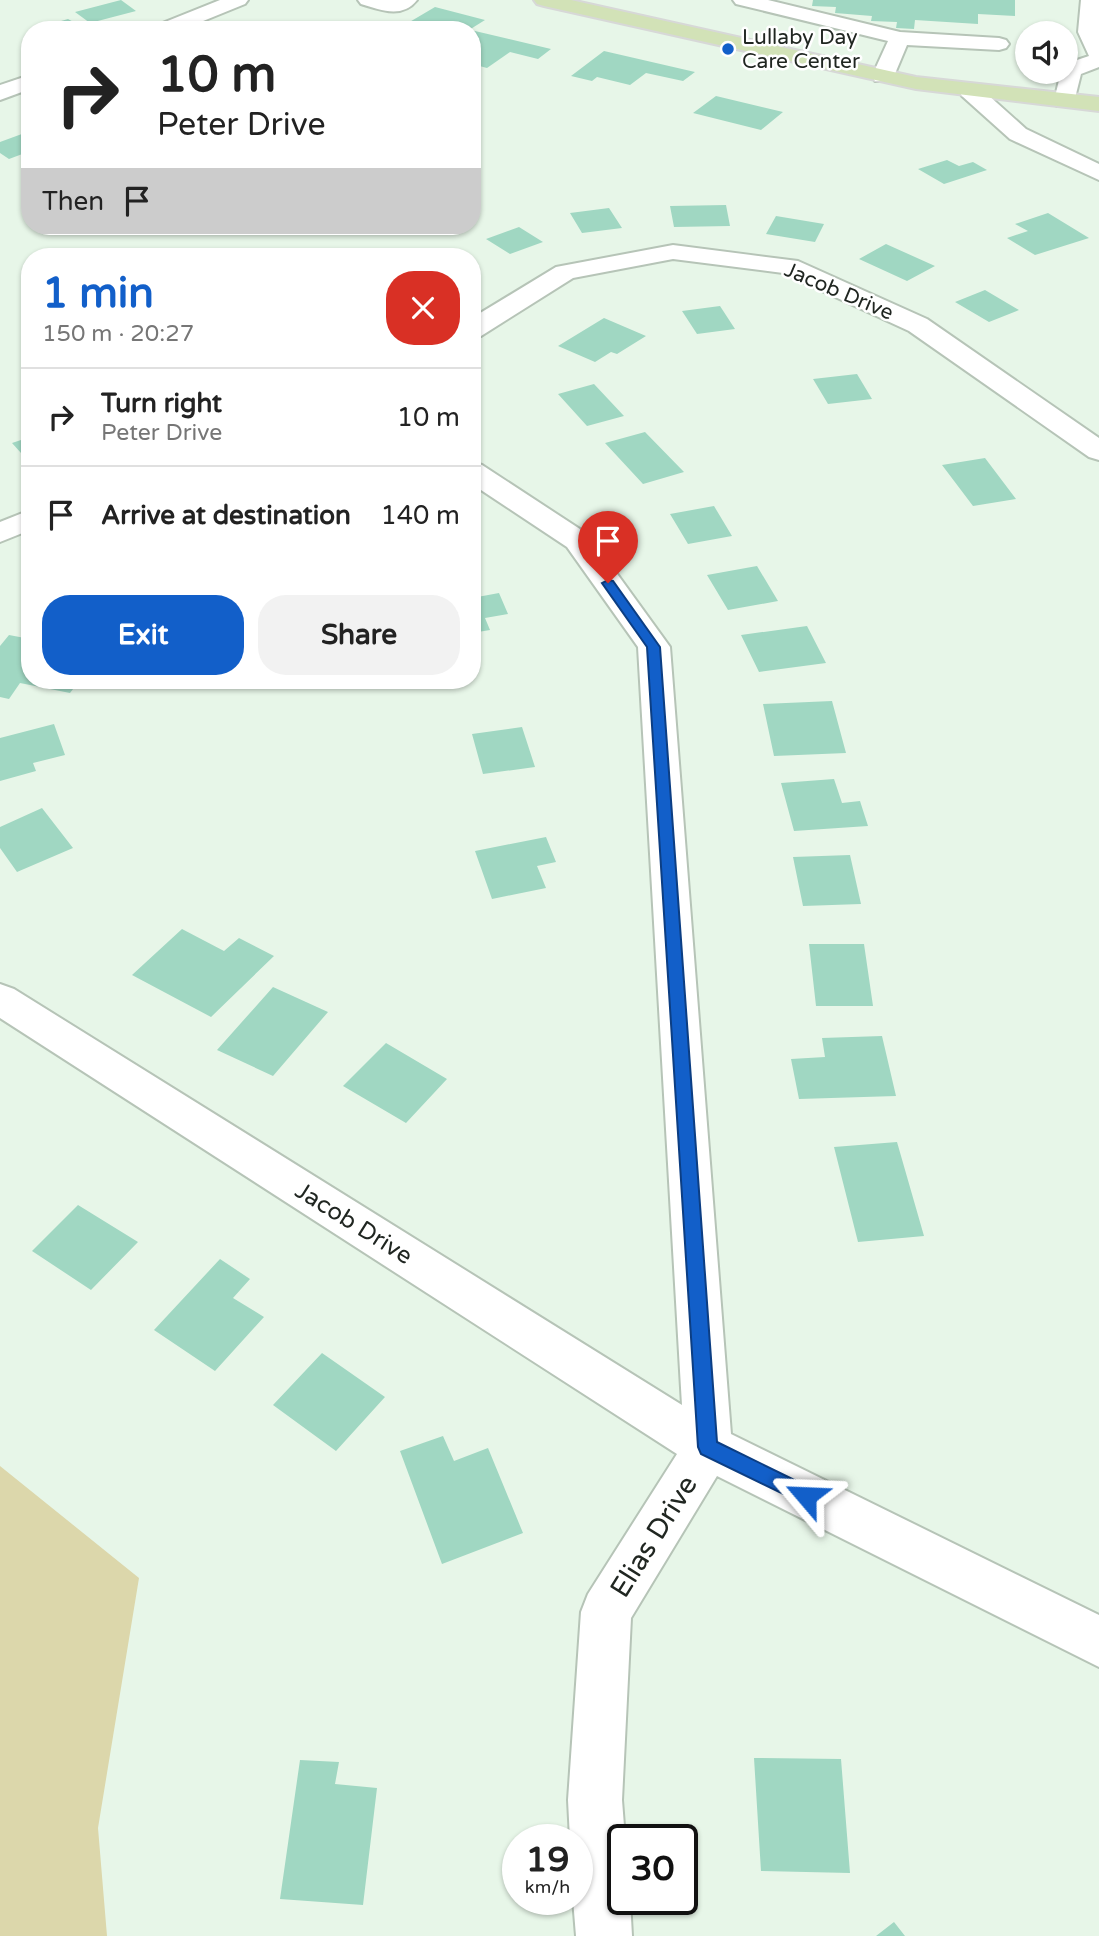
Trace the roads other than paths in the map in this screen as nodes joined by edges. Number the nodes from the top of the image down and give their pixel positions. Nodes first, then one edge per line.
1 (238, 0) edge
2 (368, 0) edge
3 (407, 0) edge
4 (544, 0) edge
5 (743, 0) edge
6 (1091, 0) edge
7 (185, 21) edge
8 (900, 38) junction
9 (999, 44) dead end
10 (1099, 55) edge
11 (1099, 61) edge
12 (883, 76) junction
13 (21, 85) edge
14 (970, 91) junction
15 (0, 93) edge
16 (1065, 101) junction
17 (1099, 104) edge
18 (1099, 173) edge
19 (481, 324) edge
20 (1099, 451) edge
21 (481, 477) edge
22 (21, 523) edge
23 (0, 533) edge
24 (0, 999) edge
25 (708, 1447) junction
26 (1099, 1642) edge
27 (604, 1936) edge

1 - 7 street
2 - 3 street
4 - 12 main road
5 - 8 street
6 - 10 street
8 - 9 street
8 - 12 street
11 - 16 street
12 - 14 main road
13 - 15 street
14 - 16 main road
14 - 18 street
16 - 17 main road
19 - 20 street, Jacob Drive
21 - 25 street
22 - 23 street
24 - 25 street, Jacob Drive
25 - 26 street, Elias Drive
25 - 27 street, Elias Drive

